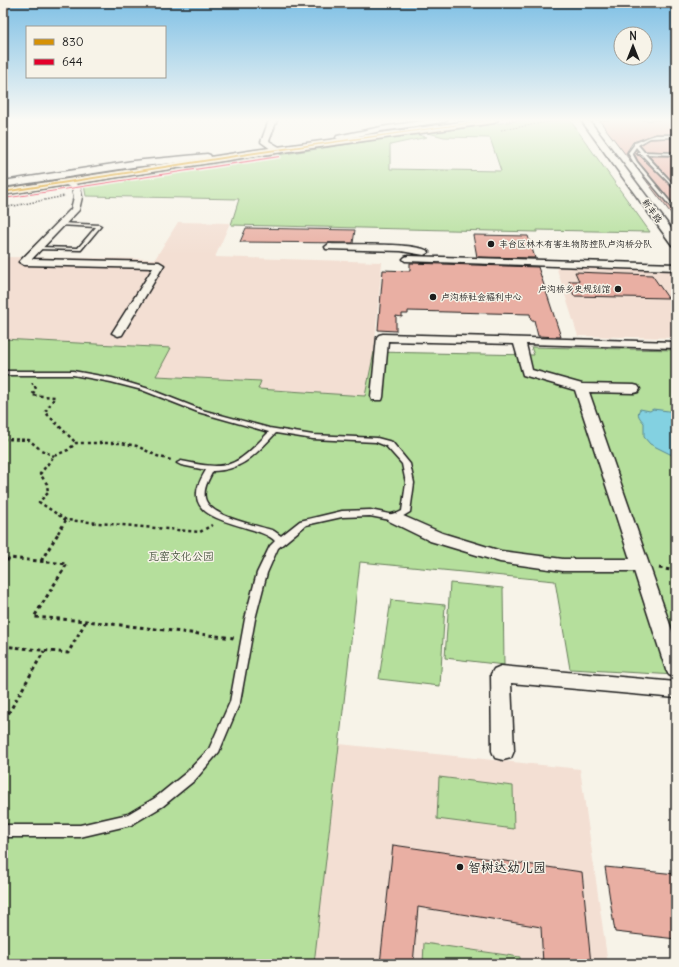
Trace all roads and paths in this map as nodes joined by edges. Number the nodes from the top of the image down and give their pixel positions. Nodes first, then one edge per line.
1 (127, 165) edge
2 (154, 165) edge
3 (174, 165) edge
4 (618, 165) edge
5 (638, 165) edge
6 (654, 165) edge
7 (67, 182) junction
8 (652, 183) junction
9 (3, 184) edge
10 (3, 188) edge
11 (676, 189) edge
12 (3, 192) edge
13 (676, 212) edge
14 (61, 224) junction
15 (676, 243) edge
16 (329, 247) dead end
17 (38, 248) junction
18 (408, 259) dead end
19 (462, 260) junction
20 (676, 267) edge
21 (118, 333) dead end
22 (519, 341) junction
23 (676, 345) edge
24 (3, 373) edge
25 (27, 382) dead end
26 (581, 388) junction
27 (634, 389) dead end
28 (377, 396) dead end
29 (274, 431) junction
30 (3, 439) edge
31 (76, 443) junction
32 (54, 456) junction
33 (181, 462) joint
34 (210, 469) junction
35 (223, 518) junction
36 (395, 518) junction
37 (66, 520) junction
38 (280, 541) junction
39 (41, 561) junction
40 (640, 565) junction
41 (3, 567) edge
42 (86, 621) junction
43 (246, 640) junction
44 (3, 646) edge
45 (44, 651) junction
46 (676, 670) edge
47 (676, 690) edge
48 (3, 715) edge
49 (503, 751) dead end
50 (3, 831) edge

1 - 9 street
2 - 10 main road
3 - 7 main road
4 - 15 street, 新丰路
5 - 8 lane
6 - 11 lane
7 - 12 main road
7 - 14 street
8 - 11 lane
8 - 13 lane
14 - 17 street
14 - 17 lane
16 - 19 street
17 - 21 street
18 - 19 street
19 - 20 street
22 - 23 street
22 - 26 street
22 - 28 street
24 - 29 lane
25 - 31 path
26 - 27 street
26 - 40 street
29 - 34 lane
29 - 36 lane
30 - 32 path
31 - 32 path
31 - 33 path
32 - 37 path
33 - 34 lane
34 - 35 lane
35 - 37 path
35 - 38 lane
36 - 38 lane
36 - 40 street
37 - 39 path
38 - 43 lane
39 - 41 path
39 - 42 path
40 - 46 street
42 - 43 path
42 - 45 path
43 - 50 lane
44 - 45 path
45 - 48 path
47 - 49 street

